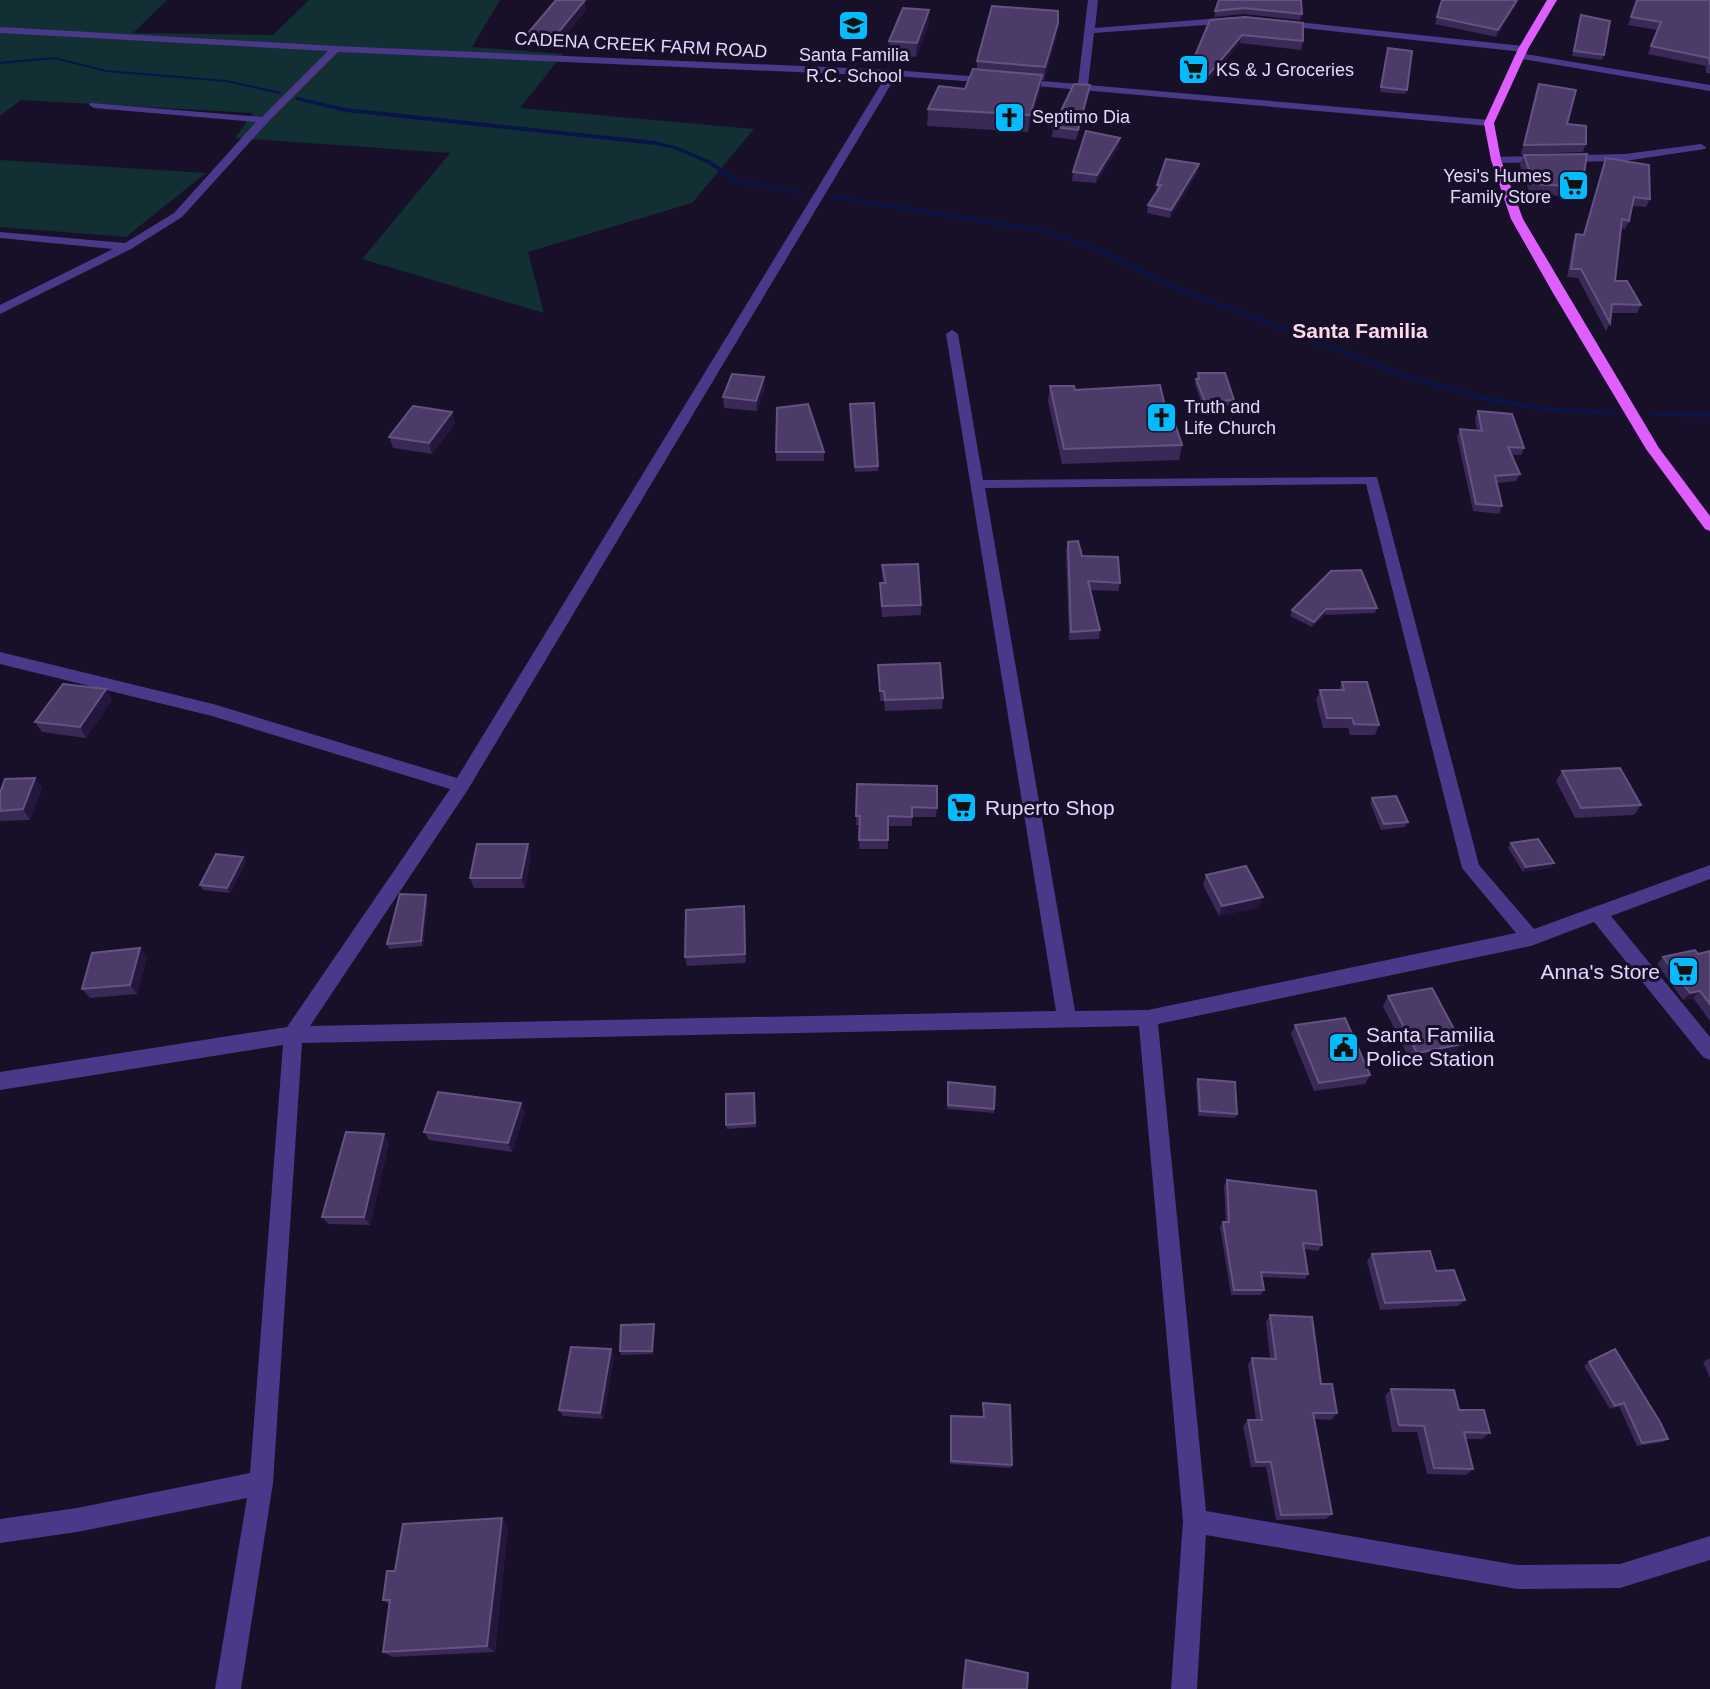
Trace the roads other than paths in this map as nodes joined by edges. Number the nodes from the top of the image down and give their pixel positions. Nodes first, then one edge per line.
1 (1093, 0) edge
2 (1552, 0) edge
3 (1243, 20) edge
4 (1271, 22) edge
5 (0, 30) edge
6 (1088, 31) junction
7 (336, 49) junction
8 (1521, 52) junction
9 (893, 73) junction
10 (1083, 87) junction
11 (1710, 88) edge
12 (94, 106) dead end
13 (264, 120) junction
14 (1489, 123) junction
15 (1701, 147) dead end
16 (1496, 160) junction
17 (0, 235) edge
18 (127, 247) junction
19 (0, 310) edge
20 (952, 334) dead end
21 (976, 484) junction
22 (1710, 526) edge
23 (0, 658) edge
24 (461, 786) junction
25 (1710, 872) edge
26 (1599, 915) junction
27 (1531, 938) junction
28 (1148, 1018) junction
29 (1067, 1019) junction
30 (293, 1035) junction
31 (1710, 1051) edge
32 (0, 1081) edge
33 (261, 1483) junction
34 (1195, 1521) junction
35 (0, 1531) edge
36 (1710, 1548) edge
37 (228, 1689) edge
38 (1184, 1689) edge

1 - 6 street
2 - 8 main road
3 - 6 street
4 - 8 street
5 - 7 street, CADENA CREEK FARM ROAD
6 - 10 street
7 - 9 street, CADENA CREEK FARM ROAD
7 - 13 street
8 - 11 street
8 - 14 main road
9 - 10 street, CADENA CREEK FARM ROAD
9 - 24 street
10 - 14 street, CADENA CREEK FARM ROAD
12 - 13 street
13 - 18 street
14 - 16 main road
15 - 16 street
16 - 22 main road
17 - 18 street
18 - 19 street
20 - 21 street
21 - 27 street
21 - 29 street
23 - 24 street
24 - 30 street
25 - 26 street
26 - 27 street
26 - 31 street
27 - 28 street
28 - 29 street
28 - 34 street
29 - 30 street
30 - 32 street
30 - 33 street
33 - 35 street
33 - 37 street
34 - 36 street
34 - 38 street

